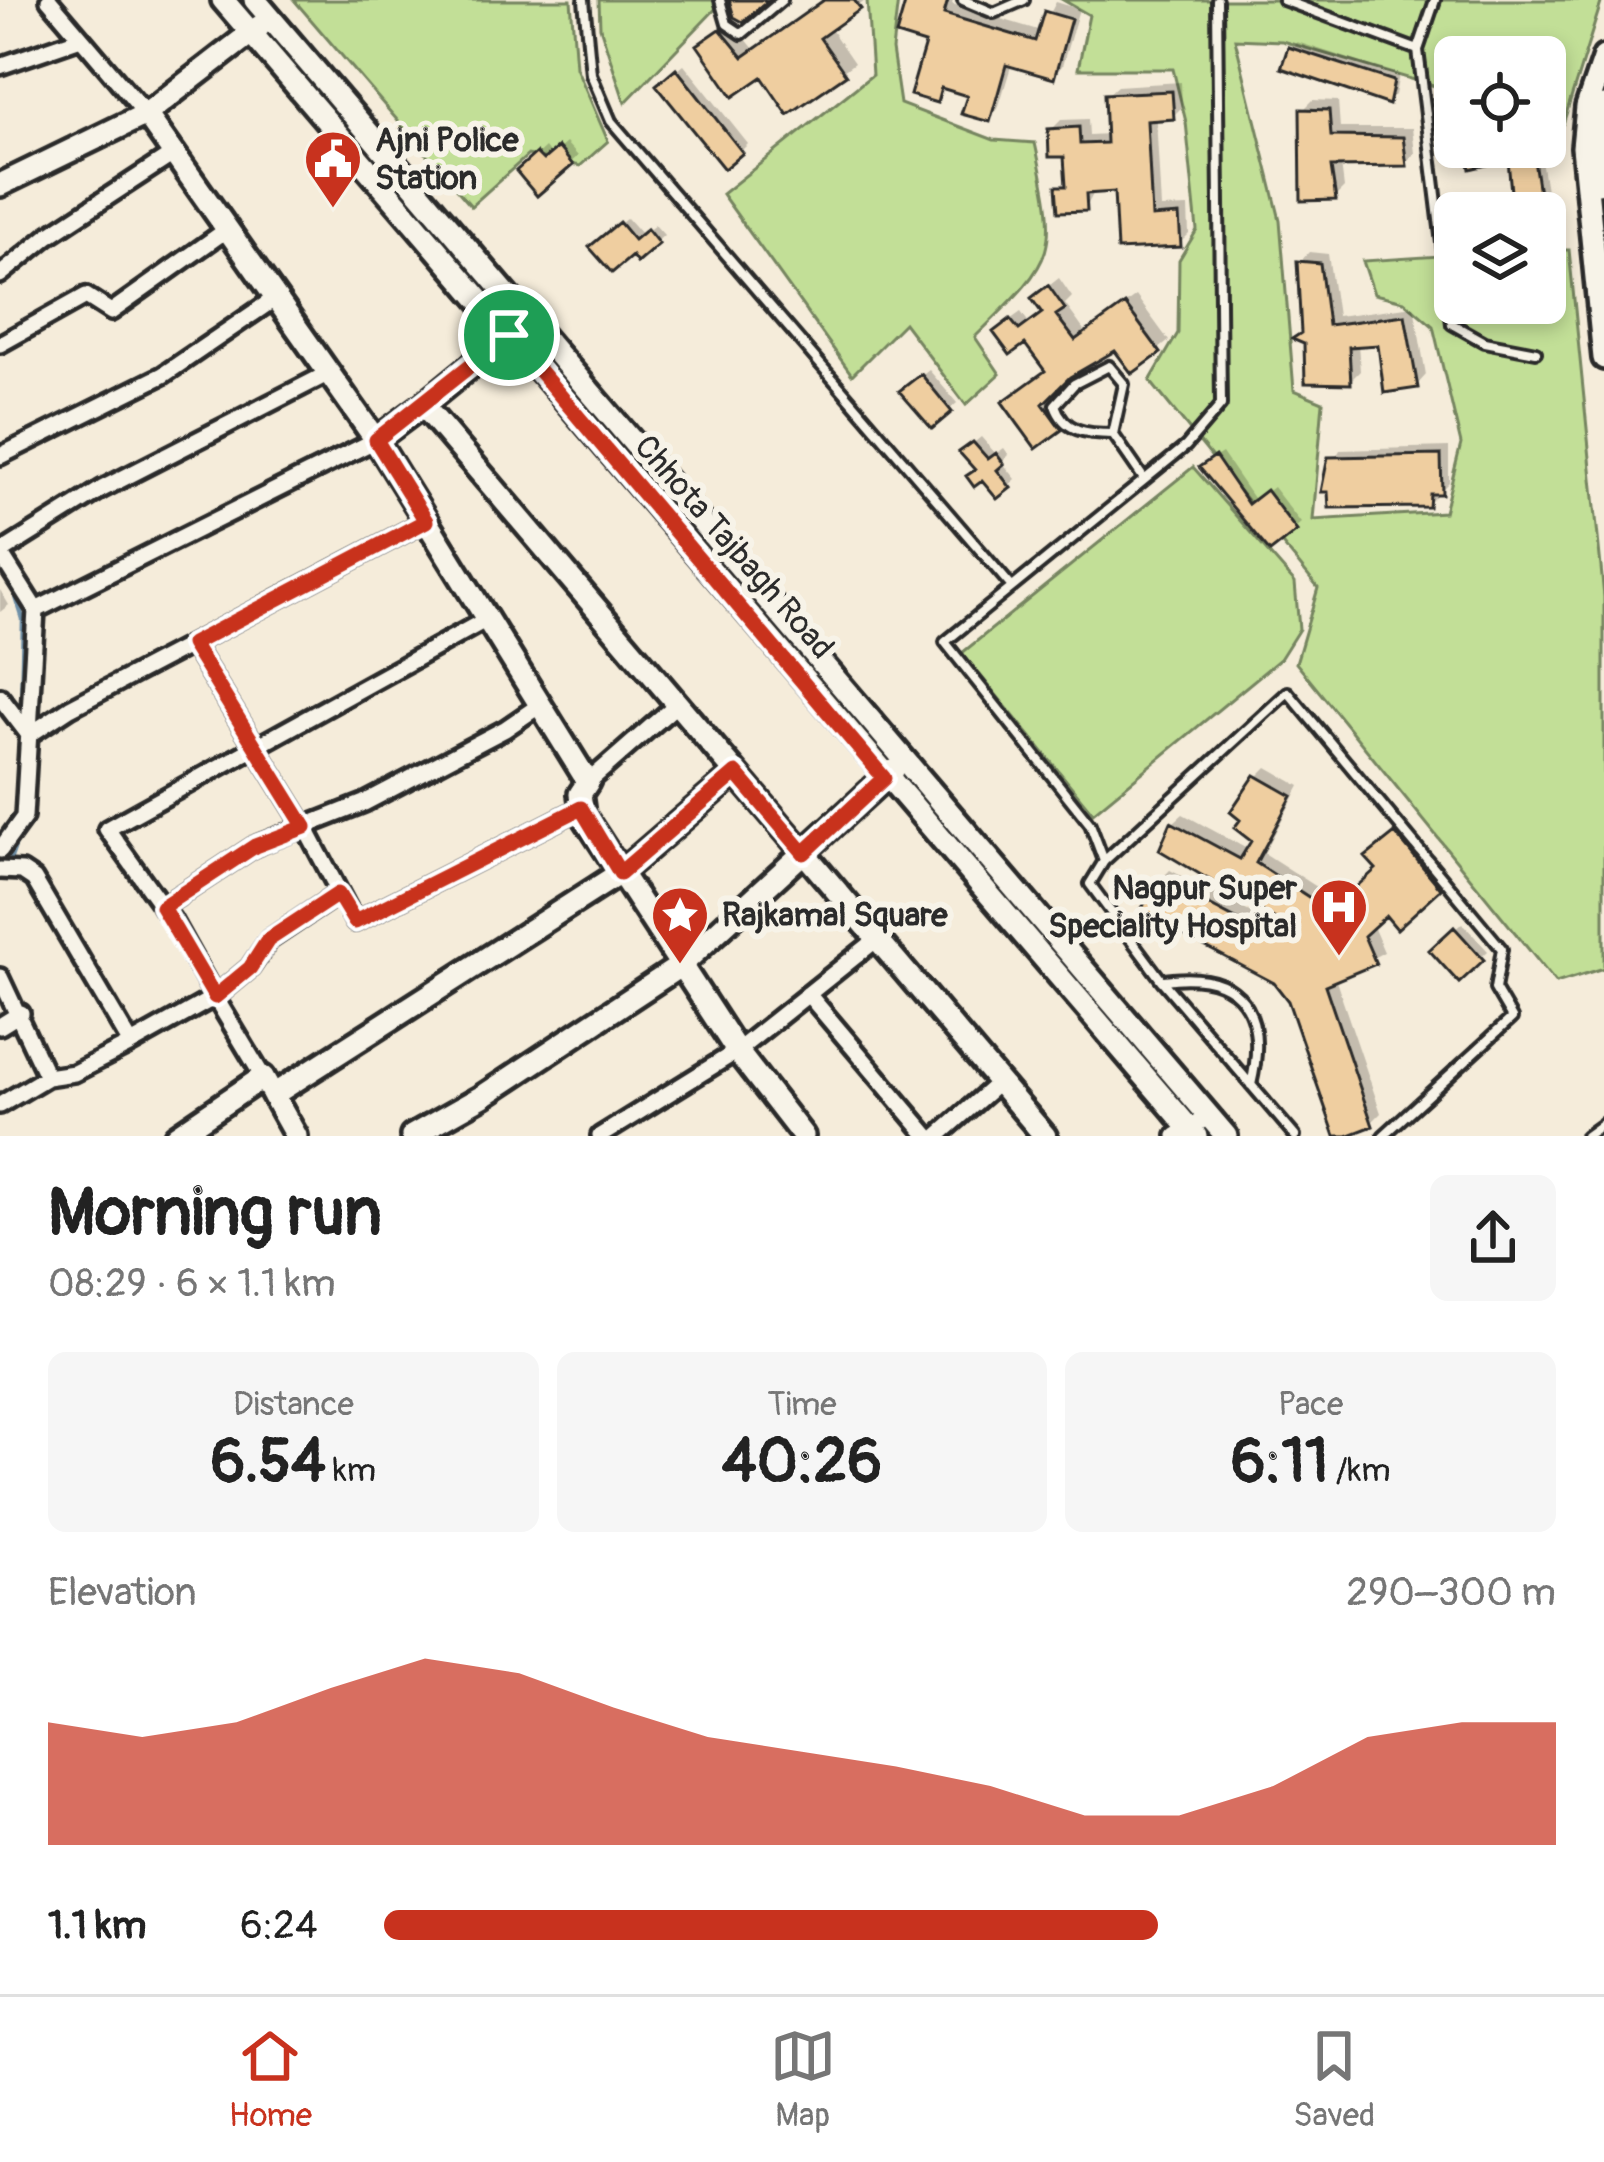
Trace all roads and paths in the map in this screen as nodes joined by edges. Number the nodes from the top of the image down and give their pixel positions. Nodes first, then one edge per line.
1 (50, 0) edge
2 (223, 0) edge
3 (584, 0) edge
4 (720, 0) edge
5 (782, 0) edge
6 (963, 0) edge
7 (1024, 0) edge
8 (1217, 0) edge
9 (1283, 0) edge
10 (1435, 0) edge
11 (262, 8) edge
12 (251, 34) junction
13 (81, 38) junction
14 (1418, 50) junction
15 (1604, 57) edge
16 (0, 66) edge
17 (1604, 106) edge
18 (146, 114) junction
19 (176, 152) junction
20 (0, 185) edge
21 (1597, 215) edge
22 (229, 228) junction
23 (1604, 271) edge
24 (0, 275) edge
25 (277, 297) junction
26 (509, 335) junction
27 (0, 344) edge
28 (1536, 352) dead end
29 (1604, 358) edge
30 (329, 373) junction
31 (424, 405) junction
32 (1113, 434) junction
33 (376, 440) junction
34 (0, 457) edge
35 (1144, 479) junction
36 (426, 521) junction
37 (1011, 586) junction
38 (36, 610) junction
39 (487, 619) junction
40 (192, 644) junction
41 (0, 697) edge
42 (677, 704) junction
43 (540, 705) junction
44 (28, 735) junction
45 (254, 744) junction
46 (904, 760) junction
47 (736, 773) junction
48 (884, 778) junction
49 (588, 782) junction
50 (581, 808) junction
51 (305, 827) junction
52 (0, 850) edge
53 (804, 853) junction
54 (1104, 860) junction
55 (0, 870) edge
56 (620, 873) junction
57 (338, 894) junction
58 (162, 907) junction
59 (877, 939) junction
60 (680, 966) junction
61 (0, 977) edge
62 (1162, 981) junction
63 (808, 994) junction
64 (215, 997) junction
65 (21, 1013) junction
66 (0, 1026) edge
67 (130, 1044) junction
68 (737, 1051) junction
69 (47, 1077) junction
70 (999, 1082) junction
71 (1250, 1085) junction
72 (268, 1086) junction
73 (0, 1105) edge
74 (1210, 1116) junction
75 (1604, 1124) edge
76 (1186, 1133) edge
77 (797, 1134) edge
78 (176, 1136) edge
79 (296, 1136) edge
80 (412, 1136) edge
81 (600, 1136) edge
82 (928, 1136) edge
83 (938, 1136) edge
84 (1045, 1136) edge
85 (1226, 1136) edge
86 (1294, 1136) edge
87 (1383, 1136) edge
88 (1586, 1136) edge

1 - 13 street
2 - 12 main road, Chhota Tajbagh Road
3 - 37 lane
4 - 5 lane
6 - 7 lane
8 - 35 lane
9 - 14 lane
10 - 14 lane
11 - 12 main road
11 - 46 main road
12 - 18 main road
12 - 26 main road, Chhota Tajbagh Road
13 - 16 street
13 - 18 street
14 - 28 lane
15 - 21 main road
17 - 21 main road
18 - 19 main road
18 - 20 main road
19 - 22 main road
19 - 24 street
21 - 23 main road
21 - 29 main road
22 - 25 main road
22 - 27 street
25 - 30 main road
25 - 34 street
26 - 31 main road
26 - 48 main road, Chhota Tajbagh Road
30 - 33 main road
30 - 38 street
31 - 33 main road
31 - 42 main road
32 - 32 lane
32 - 35 lane
33 - 36 main road
33 - 38 street
35 - 37 lane
36 - 39 main road
36 - 40 street
37 - 54 lane
38 - 44 street
39 - 43 main road
39 - 45 street
40 - 44 street
40 - 45 street
41 - 44 street
42 - 47 main road
42 - 49 street
43 - 49 main road
43 - 51 street
44 - 52 street
45 - 51 street
45 - 58 street
46 - 48 main road
46 - 74 main road
47 - 53 main road
47 - 56 main road
48 - 53 main road
48 - 76 main road, Chhota Tajbagh Road
49 - 50 main road
50 - 56 main road
50 - 57 street
51 - 57 street
51 - 58 street
53 - 59 main road
53 - 60 main road
54 - 62 lane
54 - 87 lane
55 - 67 street
56 - 60 main road
56 - 72 main road
57 - 64 street
58 - 64 street
59 - 63 street
59 - 70 main road
60 - 68 main road
60 - 80 main road
61 - 65 street
62 - 71 lane
62 - 71 lane
63 - 68 street
63 - 82 street
64 - 67 street
64 - 72 street
65 - 66 street
65 - 69 street
67 - 69 street
68 - 77 main road
68 - 81 street
69 - 73 street
70 - 83 street
70 - 84 main road
71 - 86 lane
72 - 78 main road
72 - 79 main road
74 - 76 street
74 - 85 main road
75 - 88 lane

